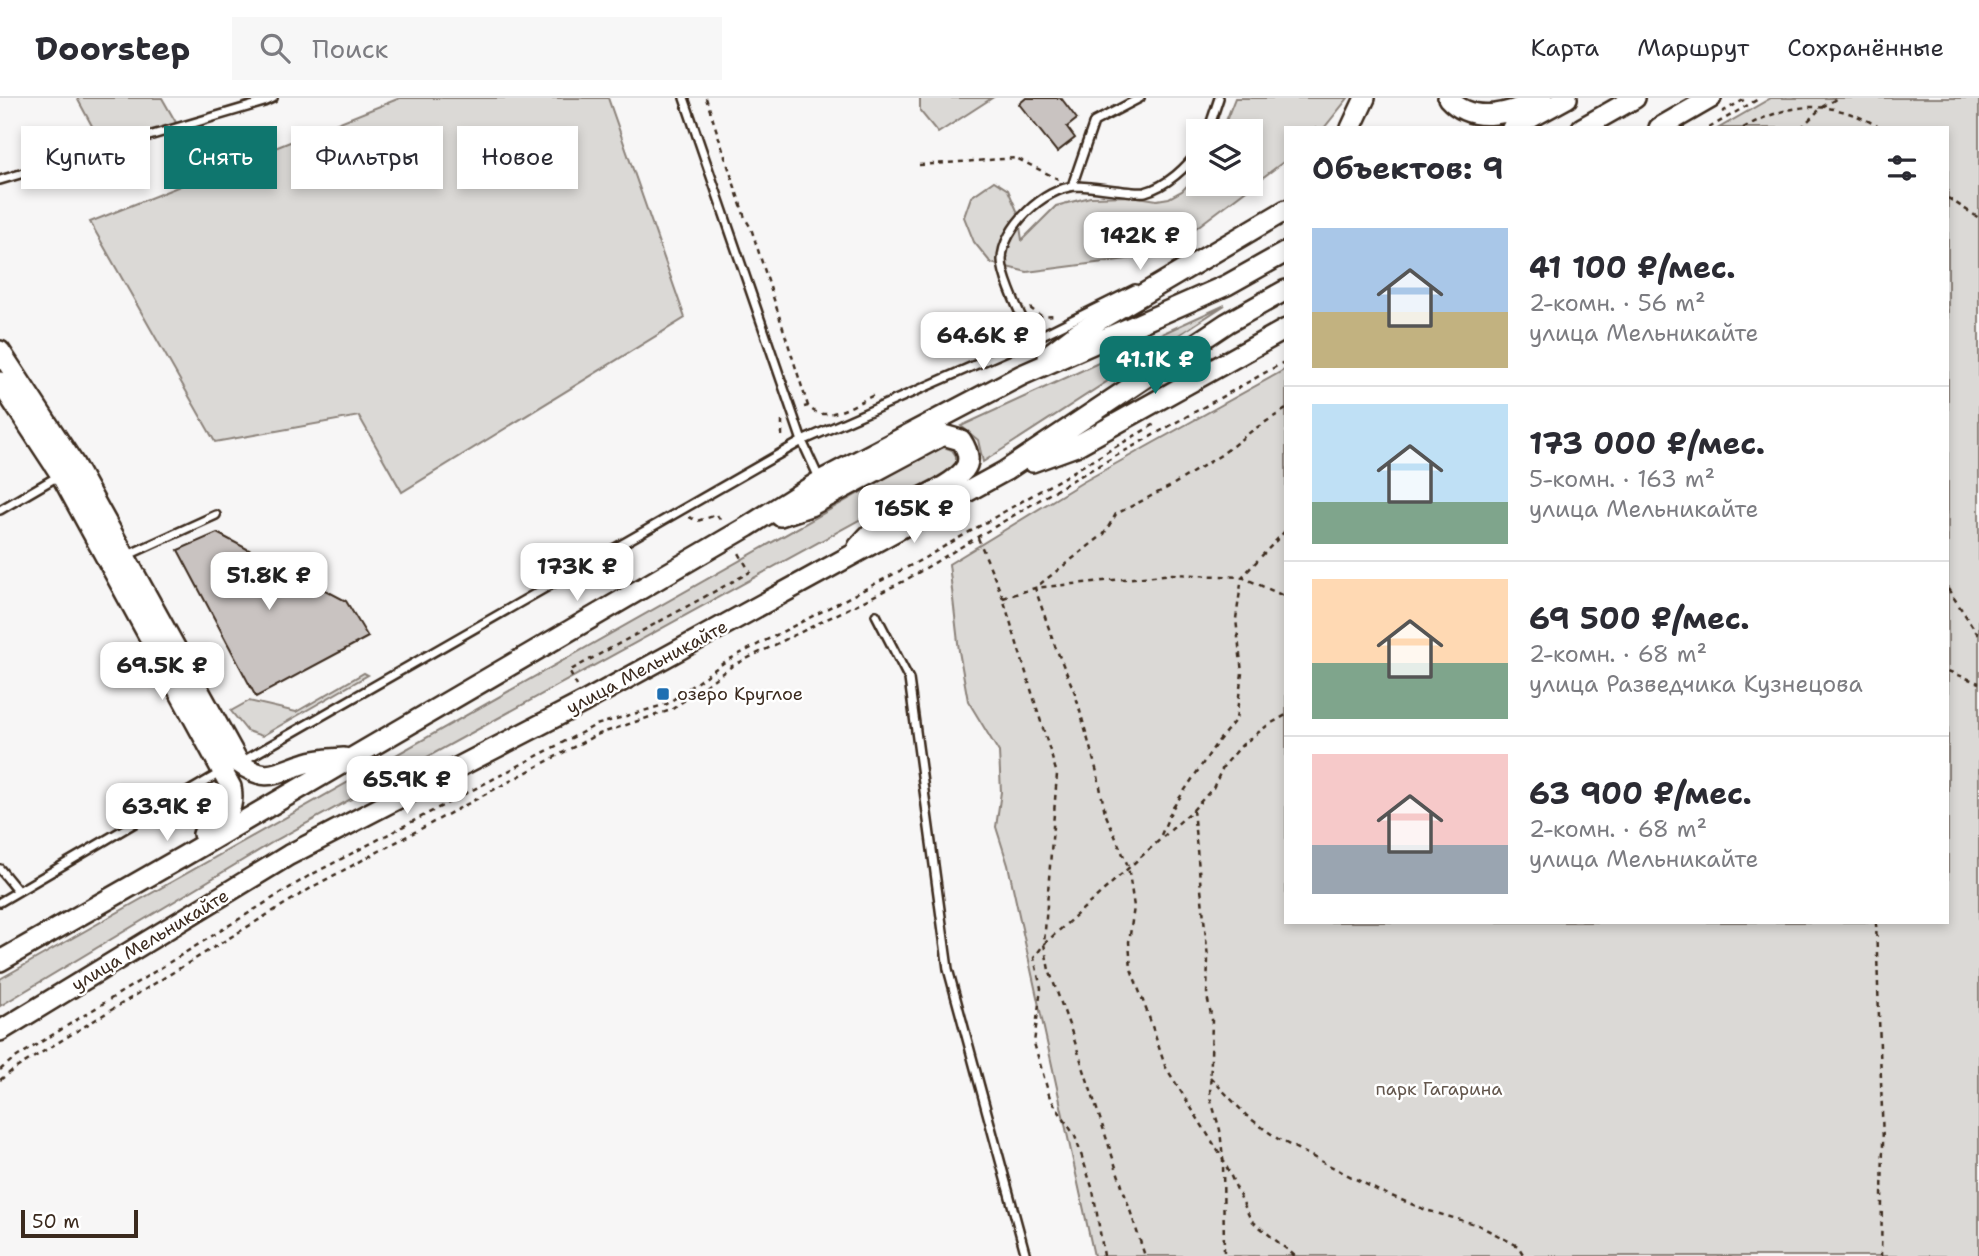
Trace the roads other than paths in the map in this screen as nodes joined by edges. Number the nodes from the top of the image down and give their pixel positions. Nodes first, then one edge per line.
1 (272, 98) edge
2 (684, 98) edge
3 (1140, 98) edge
4 (1219, 98) edge
5 (1365, 98) edge
6 (1448, 98) edge
7 (1543, 98) edge
8 (1567, 98) edge
9 (1635, 98) edge
10 (1711, 98) edge
11 (1212, 119) edge
12 (1352, 126) edge
13 (1516, 126) edge
14 (1586, 126) edge
15 (1662, 126) edge
16 (1186, 166) edge
17 (0, 180) edge
18 (1072, 186) junction
19 (1284, 211) edge
20 (1213, 251) junction
21 (1284, 253) edge
22 (1284, 291) edge
23 (1284, 330) edge
24 (1032, 340) junction
25 (0, 351) edge
26 (1022, 374) junction
27 (0, 382) edge
28 (802, 441) junction
29 (1005, 471) junction
30 (61, 475) junction
31 (820, 481) junction
32 (0, 510) edge
33 (216, 516) dead end
34 (738, 532) junction
35 (125, 556) junction
36 (848, 558) junction
37 (876, 615) dead end
38 (352, 757) junction
39 (232, 767) junction
40 (184, 856) junction
41 (0, 869) edge
42 (18, 891) junction
43 (0, 902) edge
44 (0, 961) edge
45 (0, 1031) edge
46 (1026, 1256) edge

1 - 17 lane
2 - 28 lane
3 - 18 lane
4 - 11 lane
5 - 12 main road
6 - 7 main road
8 - 13 main road
9 - 14 main road
10 - 15 main road
16 - 18 lane
18 - 24 lane
19 - 20 main road
20 - 24 lane
20 - 26 main road
21 - 26 main road
22 - 29 main road, улица Мельникайте
23 - 29 main road
24 - 28 lane
25 - 35 main road
26 - 31 main road
27 - 30 main road
28 - 31 lane
28 - 39 lane
29 - 36 main road, улица Мельникайте
30 - 32 lane
30 - 39 main road
31 - 34 main road
33 - 35 lane
34 - 36 main road
34 - 38 main road
35 - 39 main road
36 - 45 main road, улица Мельникайте
37 - 46 lane
38 - 39 main road
38 - 40 main road
39 - 40 main road
39 - 42 lane
40 - 44 main road
41 - 42 lane
42 - 43 lane

